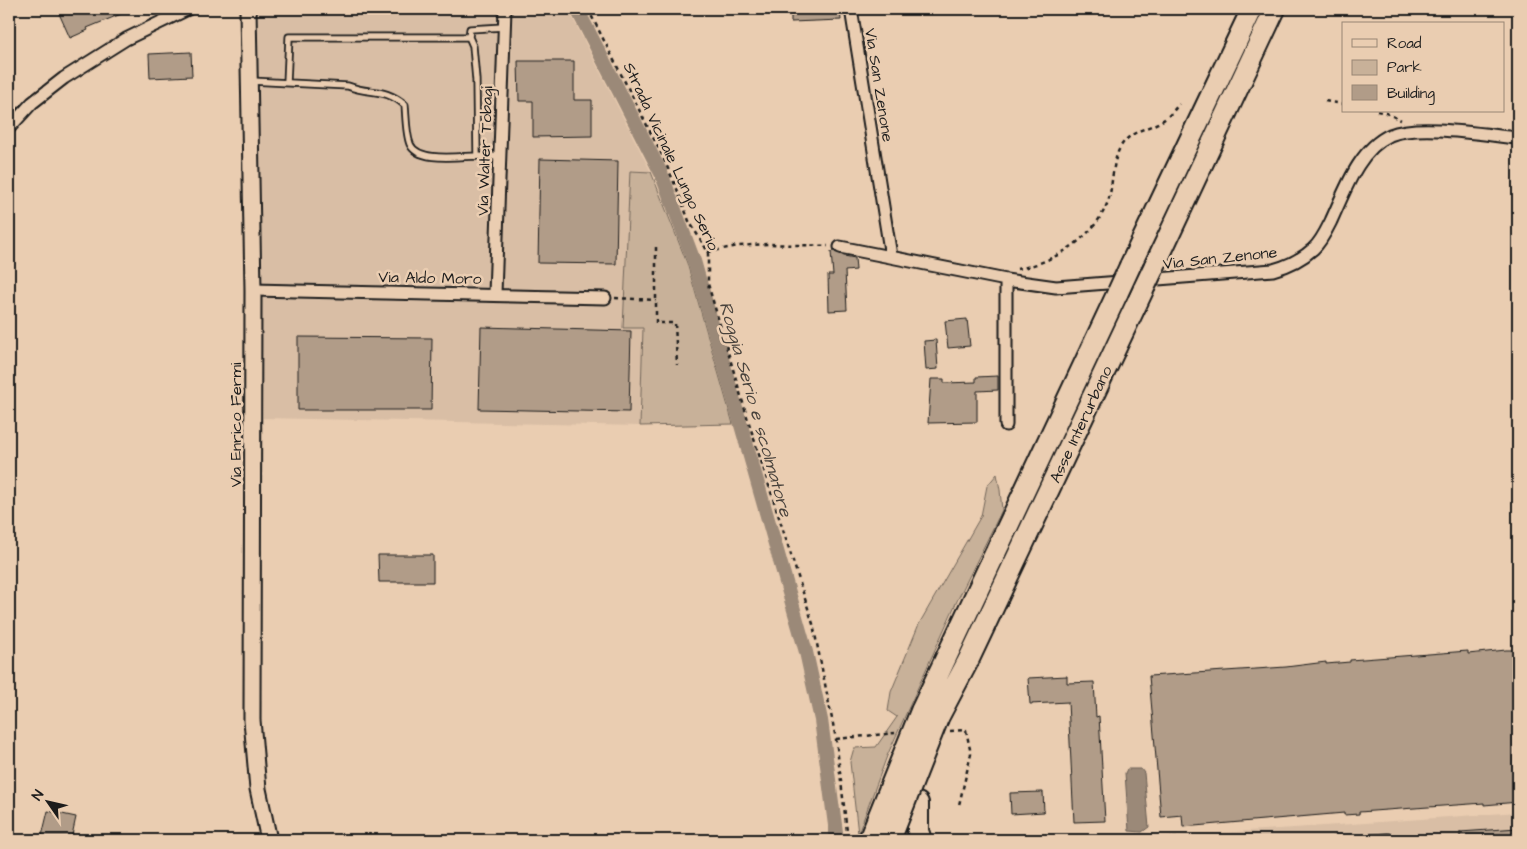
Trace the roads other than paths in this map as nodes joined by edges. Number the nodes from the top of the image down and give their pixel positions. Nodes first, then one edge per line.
1 (188, 9) edge
2 (248, 9) edge
3 (505, 9) edge
4 (851, 9) edge
5 (1252, 9) edge
6 (1275, 9) edge
7 (504, 27) junction
8 (469, 37) junction
9 (249, 81) junction
10 (287, 83) junction
11 (9, 128) edge
12 (1518, 138) edge
13 (476, 156) junction
14 (500, 157) junction
15 (840, 247) road end
16 (891, 256) junction
17 (1006, 280) junction
18 (253, 290) junction
19 (495, 294) junction
20 (606, 298) road end
21 (1006, 425) dead end
22 (930, 714) junction
23 (269, 840) edge
24 (869, 840) edge
25 (890, 840) edge
26 (921, 840) edge
27 (1336, 840) edge
28 (1396, 840) edge

1 - 11 street
2 - 9 street, Via Enrico Fermi
3 - 7 street, Via Walter Tobagi
4 - 16 street, Via San Zenone
5 - 22 highway, Asse Interurbano, bridge
6 - 22 highway, Asse Interurbano, bridge
7 - 8 lane
7 - 14 street, Via Walter Tobagi
8 - 10 lane
8 - 13 lane
9 - 10 lane
9 - 18 street, Via Enrico Fermi
10 - 13 lane
12 - 17 street, Via San Zenone
13 - 14 lane
14 - 19 street, Via Walter Tobagi
15 - 16 street, Via San Zenone
16 - 17 street, Via San Zenone
17 - 21 street
18 - 19 street, Via Aldo Moro
18 - 23 street, Via Enrico Fermi
19 - 20 street, Via Aldo Moro
22 - 24 highway, Asse Interurbano, bridge
22 - 25 highway, Asse Interurbano, bridge
22 - 26 highway, bridge
27 - 28 lane

